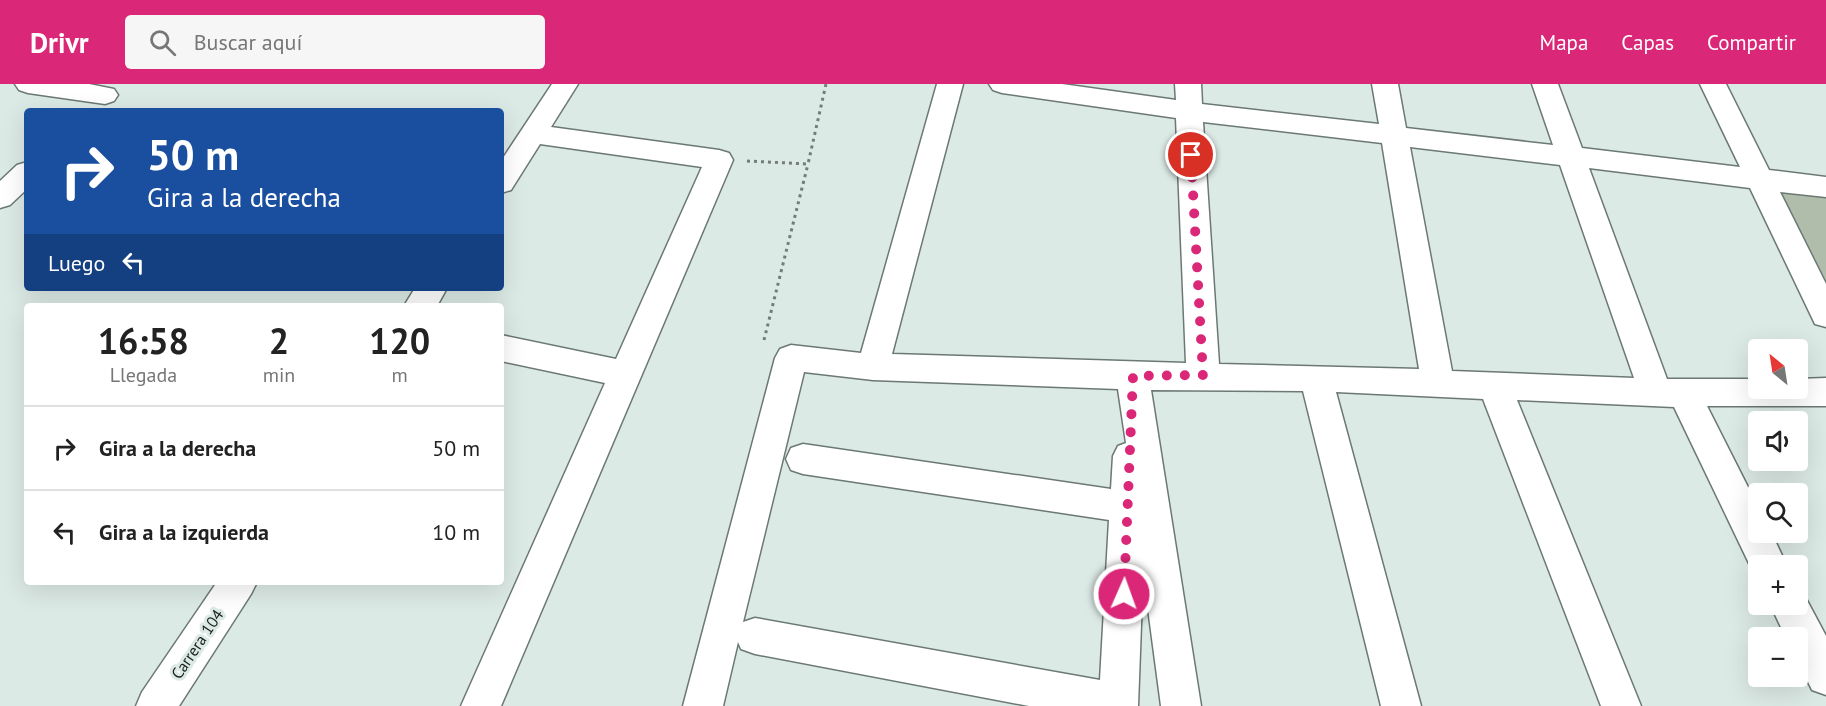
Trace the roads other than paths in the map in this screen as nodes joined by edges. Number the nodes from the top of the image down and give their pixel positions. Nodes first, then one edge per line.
1 (28, 84) edge
2 (565, 84) edge
3 (950, 84) edge
4 (1002, 84) edge
5 (1385, 84) edge
6 (1545, 84) edge
7 (1713, 84) edge
8 (104, 97) edge
9 (1188, 98) edge
10 (533, 134) junction
11 (1396, 135) junction
12 (1571, 158) junction
13 (504, 178) edge
14 (1760, 180) junction
15 (1826, 187) edge
16 (1826, 315) edge
17 (504, 349) edge
18 (873, 367) junction
19 (626, 374) junction
20 (1203, 375) junction
21 (1133, 376) junction
22 (1316, 378) junction
23 (1438, 382) junction
24 (1495, 387) junction
25 (1826, 392) edge
26 (1670, 393) junction
27 (803, 459) dead end
28 (1127, 507) junction
29 (1763, 555) edge
30 (236, 585) edge
31 (1795, 615) edge
32 (755, 636) dead end
33 (1826, 676) edge
34 (1118, 705) edge
35 (156, 706) edge
36 (481, 706) edge
37 (703, 706) edge
38 (1181, 706) edge
39 (1401, 706) edge
40 (1621, 706) edge

1 - 8 street
2 - 10 street
3 - 18 street
4 - 9 street
5 - 11 street
6 - 12 street
7 - 14 street
9 - 11 street
9 - 20 street
10 - 13 street
10 - 19 street
11 - 12 street
11 - 23 street
12 - 14 street
12 - 26 street
14 - 15 street
14 - 16 street
17 - 19 street
18 - 21 street
18 - 37 street
19 - 36 street
20 - 21 street
20 - 22 street
21 - 28 street
21 - 38 street
22 - 23 street
22 - 39 street
23 - 24 street
24 - 26 street
24 - 40 street
25 - 26 street
26 - 29 street
27 - 28 street
28 - 34 street
30 - 35 street, Carrera 104
31 - 33 street
32 - 34 street

